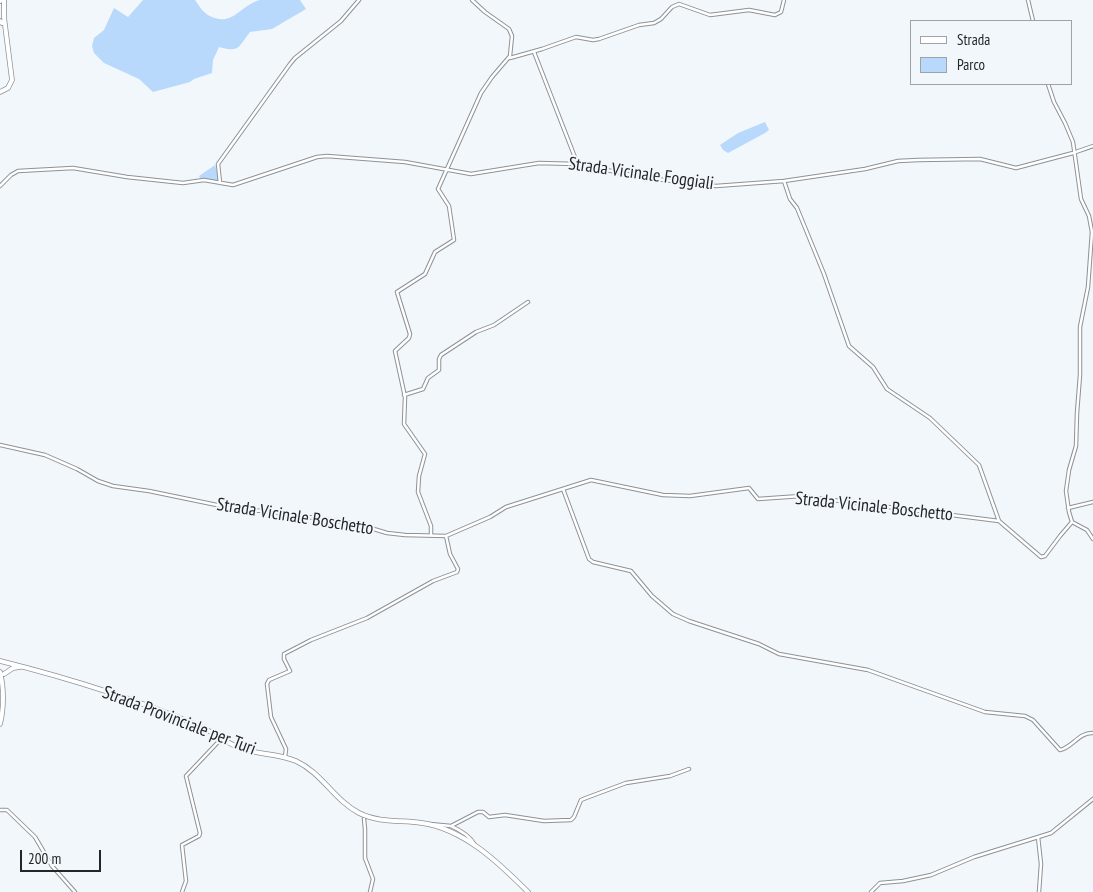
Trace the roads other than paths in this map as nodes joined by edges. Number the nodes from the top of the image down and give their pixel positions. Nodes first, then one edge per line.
1 (2, 0) edge
2 (472, 0) edge
3 (784, 0) edge
4 (1028, 0) edge
5 (357, 1) edge
6 (0, 11) edge
7 (2, 20) edge
8 (1033, 20) edge
9 (534, 52) junction
10 (509, 58) junction
11 (1048, 85) edge
12 (1, 91) edge
13 (1093, 146) edge
14 (1073, 153) junction
15 (576, 164) junction
16 (446, 170) junction
17 (784, 181) junction
18 (220, 183) junction
19 (0, 186) edge
20 (528, 302) dead end
21 (404, 395) junction
22 (0, 445) edge
23 (562, 489) junction
24 (1093, 502) edge
25 (1068, 508) junction
26 (999, 521) junction
27 (1072, 522) junction
28 (431, 535) junction
29 (446, 536) junction
30 (1093, 540) edge
31 (2, 661) edge
32 (23, 667) junction
33 (1, 674) edge
34 (1, 712) edge
35 (0, 724) edge
36 (1093, 733) edge
37 (221, 739) junction
38 (285, 758) junction
39 (689, 769) dead end
40 (1093, 799) edge
41 (0, 810) edge
42 (364, 819) dead end
43 (430, 824) junction
44 (451, 826) junction
45 (1038, 837) junction
46 (475, 846) junction
47 (75, 892) edge
48 (182, 892) edge
49 (370, 892) edge
50 (528, 892) edge
51 (871, 892) edge
52 (1039, 892) edge

1 - 7 main road
2 - 10 street
3 - 9 street
4 - 8 street
5 - 18 street
6 - 7 main road
7 - 12 main road
9 - 10 street
9 - 15 street
10 - 16 street
11 - 14 street
13 - 14 street, Strada Vicinale Foggiali
14 - 17 street, Strada Vicinale Foggiali
14 - 25 street
15 - 16 street, Strada Vicinale Foggiali
15 - 17 street, Strada Vicinale Foggiali
16 - 18 street, Strada Vicinale Foggiali
16 - 21 street
17 - 26 street
18 - 19 street, Strada Vicinale Foggiali
20 - 21 street
21 - 28 street
22 - 28 street, Strada Vicinale Boschetto
23 - 26 street, Strada Vicinale Boschetto
23 - 29 street, Strada Vicinale Boschetto
23 - 36 street
24 - 25 street
25 - 27 street
26 - 27 street
27 - 30 street
28 - 29 street, Strada Vicinale Boschetto
29 - 38 street
31 - 32 main road, Strada Provinciale per Turi
31 - 33 main road
32 - 33 main road
32 - 37 main road, Strada Provinciale per Turi
33 - 34 main road
34 - 35 main road
37 - 38 main road, Strada Provinciale per Turi
37 - 48 street
38 - 43 main road, Strada Provinciale per Turi
39 - 44 street
40 - 45 street
41 - 47 street
42 - 49 street
43 - 44 street
43 - 46 main road, Strada Provinciale per Turi
44 - 46 street
45 - 51 street
45 - 52 street
46 - 50 main road, Strada Provinciale per Turi

